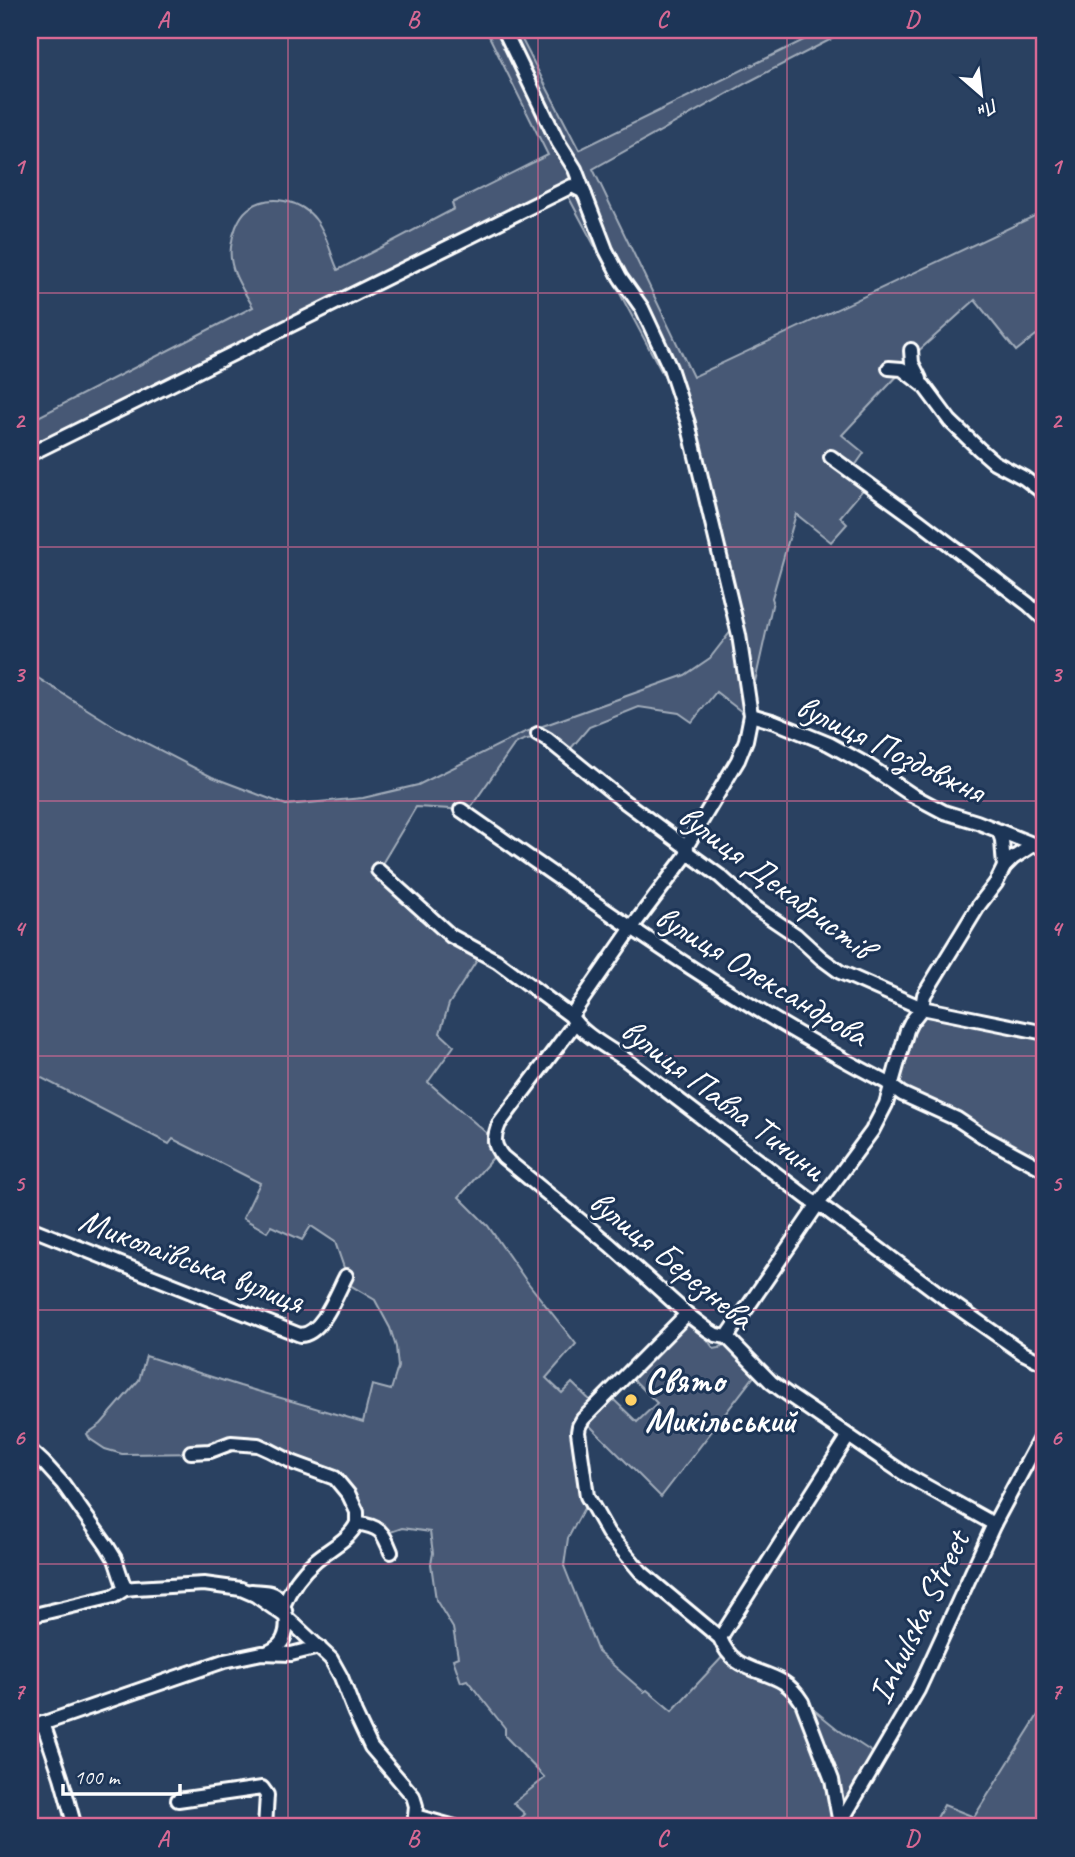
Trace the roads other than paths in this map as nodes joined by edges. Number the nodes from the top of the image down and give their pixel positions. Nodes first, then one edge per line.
1 (504, 30) edge
2 (576, 184) junction
3 (911, 350) dead end
4 (889, 368) dead end
5 (924, 386) junction
6 (30, 454) edge
7 (831, 457) dead end
8 (1045, 494) edge
9 (1045, 620) edge
10 (751, 715) junction
11 (538, 734) dead end
12 (461, 810) dead end
13 (999, 831) junction
14 (1039, 847) edge
15 (687, 850) junction
16 (1003, 867) junction
17 (378, 870) dead end
18 (633, 929) junction
19 (922, 1008) junction
20 (573, 1019) junction
21 (1045, 1033) edge
22 (892, 1086) junction
23 (1045, 1170) edge
24 (818, 1204) junction
25 (30, 1228) edge
26 (346, 1276) dead end
27 (687, 1314) junction
28 (727, 1337) junction
29 (1045, 1364) edge
30 (1045, 1429) edge
31 (848, 1437) junction
32 (30, 1450) edge
33 (191, 1452) dead end
34 (357, 1522) junction
35 (993, 1524) junction
36 (391, 1552) dead end
37 (125, 1589) junction
38 (284, 1611) junction
39 (30, 1616) edge
40 (720, 1638) junction
41 (319, 1647) junction
42 (266, 1653) junction
43 (43, 1723) junction
44 (30, 1728) edge
45 (178, 1800) dead end
46 (413, 1822) edge
47 (839, 1826) edge
48 (75, 1827) edge
49 (265, 1827) edge
50 (455, 1827) edge

1 - 2 street
2 - 6 street
2 - 10 street
3 - 5 street
4 - 5 street
5 - 8 street
7 - 9 street
10 - 13 street, вулиця Поздовжня
10 - 15 street
11 - 15 street, вулиця Декабристів
12 - 18 street, вулиця Олександрова
13 - 14 street, вулиця Поздовжня
13 - 16 street
14 - 16 street
15 - 18 street
15 - 19 street, вулиця Декабристів
16 - 19 street
17 - 20 street, вулиця Павла Тичини
18 - 20 street
18 - 22 street, вулиця Олександрова
19 - 21 street, вулиця Декабристів
19 - 22 street
20 - 24 street, вулиця Павла Тичини
20 - 27 street, вулиця Березнева
22 - 23 street, вулиця Олександрова
22 - 24 street
24 - 28 street
24 - 29 street, вулиця Павла Тичини
25 - 26 street, Миколаївська вулиця
27 - 28 street, вулиця Березнева
27 - 40 street
28 - 31 street, вулиця Березнева
30 - 35 street, Inhulska Street
31 - 35 street, вулиця Березнева
31 - 40 street
32 - 37 street
33 - 34 street
34 - 36 street
34 - 38 street
35 - 47 street, Inhulska Street
37 - 38 street
37 - 39 street
38 - 41 street
38 - 42 street
40 - 47 street
41 - 42 street
41 - 46 street
42 - 43 street
43 - 44 street
43 - 48 street
45 - 49 street
46 - 50 street

